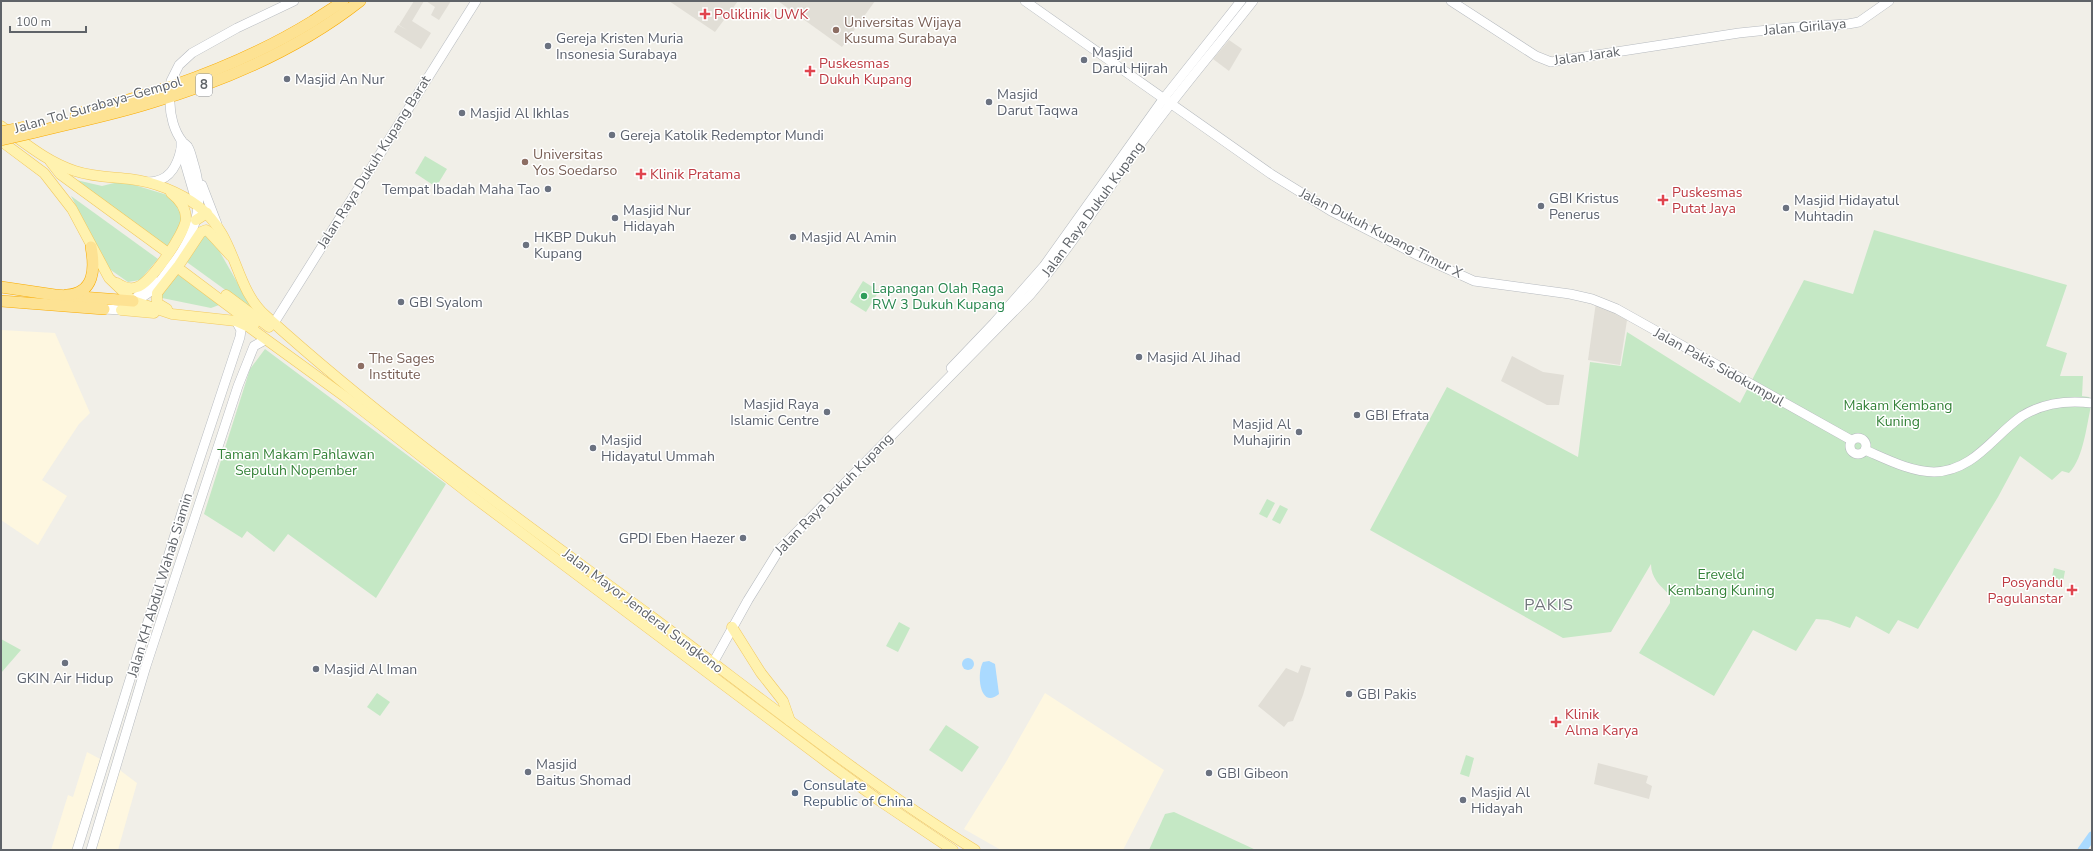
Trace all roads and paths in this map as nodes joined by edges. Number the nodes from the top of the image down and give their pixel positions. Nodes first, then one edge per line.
1 (294, 1) edge
2 (343, 1) edge
3 (360, 1) edge
4 (476, 1) edge
5 (1025, 1) edge
6 (1241, 1) edge
7 (1253, 1) edge
8 (1451, 1) edge
9 (1889, 1) edge
10 (1739, 33) joint
11 (171, 81) dead end
12 (1167, 101) junction
13 (170, 103) dead end
14 (1, 126) edge
15 (28, 130) junction
16 (1, 132) edge
17 (1, 141) edge
18 (181, 144) junction
19 (50, 161) junction
20 (44, 173) junction
21 (196, 173) junction
22 (135, 180) junction
23 (164, 188) junction
24 (197, 206) junction
25 (207, 213) junction
26 (196, 220) junction
27 (217, 224) junction
28 (91, 247) junction
29 (234, 259) junction
30 (106, 273) junction
31 (1, 287) edge
32 (152, 291) junction
33 (55, 295) junction
34 (1586, 298) joint
35 (133, 301) junction
36 (1, 302) edge
37 (104, 309) joint
38 (154, 309) junction
39 (121, 310) junction
40 (172, 314) junction
41 (188, 315) junction
42 (236, 321) junction
43 (274, 323) junction
44 (265, 340) junction
45 (233, 356) junction
46 (319, 361) junction
47 (247, 362) junction
48 (312, 373) junction
49 (2092, 403) edge
50 (195, 474) junction
51 (208, 479) junction
52 (488, 502) junction
53 (732, 627) junction
54 (713, 662) junction
55 (135, 663) junction
56 (146, 666) junction
57 (708, 672) junction
58 (132, 673) junction
59 (143, 676) junction
60 (790, 721) junction
61 (77, 850) edge
62 (91, 850) edge
63 (953, 850) edge
64 (975, 850) edge

1 - 11 street
2 - 15 highway, Jalan Tol Surabaya–Gempol / 8
3 - 15 highway, Jalan Tol Surabaya–Gempol / 8
4 - 43 street, Jalan Raya Dukuh Kupang Barat
5 - 12 street, Jalan Dukuh Kupang Timur X
6 - 12 street, Jalan Raya Dukuh Kupang
7 - 12 street, Jalan Raya Dukuh Kupang
8 - 10 street, Jalan Jarak
9 - 10 street, Jalan Girilaya
12 - 34 street, Jalan Dukuh Kupang Timur X
12 - 53 street, Jalan Raya Dukuh Kupang
13 - 18 street
14 - 19 main road
15 - 16 highway, Jalan Tol Surabaya–Gempol / 8, bridge
15 - 17 highway, Jalan Tol Surabaya–Gempol / 8, bridge
17 - 20 main road
18 - 21 street
18 - 22 street
18 - 24 street
19 - 20 main road
19 - 22 main road
20 - 28 main road
21 - 24 street
21 - 27 street
22 - 23 main road
23 - 24 main road
23 - 30 main road
24 - 25 main road
24 - 26 street
24 - 35 street
25 - 26 main road
25 - 27 main road
26 - 32 street
27 - 29 main road
28 - 30 main road
28 - 33 highway
29 - 41 main road
29 - 43 main road
30 - 35 main road
31 - 33 highway
32 - 35 street
32 - 38 street
33 - 35 highway
34 - 49 street, Jalan Pakis Sidokumpul
35 - 38 main road
35 - 39 street
36 - 37 highway
37 - 39 street
38 - 40 main road
39 - 40 main road
40 - 41 main road
41 - 42 main road
42 - 44 main road
42 - 45 street, Jalan KH Abdul Wahab Siamin
43 - 46 main road
44 - 47 street, Jalan KH Abdul Wahab Siamin
44 - 48 main road
45 - 47 street
45 - 50 street, Jalan KH Abdul Wahab Siamin
46 - 48 main road
46 - 52 main road, Jalan Mayor Jenderal Sungkono
47 - 51 street, Jalan KH Abdul Wahab Siamin
48 - 52 main road, Jalan Mayor Jenderal Sungkono
50 - 51 street
50 - 55 street, Jalan KH Abdul Wahab Siamin
51 - 56 street, Jalan KH Abdul Wahab Siamin
52 - 54 main road, Jalan Mayor Jenderal Sungkono
52 - 57 main road, Jalan Mayor Jenderal Sungkono
53 - 54 street, Jalan Raya Dukuh Kupang
53 - 60 main road
54 - 57 street, Jalan Raya Dukuh Kupang
54 - 60 main road, Jalan Mayor Jenderal Sungkono
55 - 56 street
55 - 58 street, Jalan KH Abdul Wahab Siamin
56 - 59 street, Jalan KH Abdul Wahab Siamin
57 - 63 main road, Jalan Mayor Jenderal Sungkono
58 - 59 street
58 - 61 street, Jalan KH Abdul Wahab Siamin
59 - 62 street, Jalan KH Abdul Wahab Siamin
60 - 64 main road, Jalan Mayor Jenderal Sungkono

